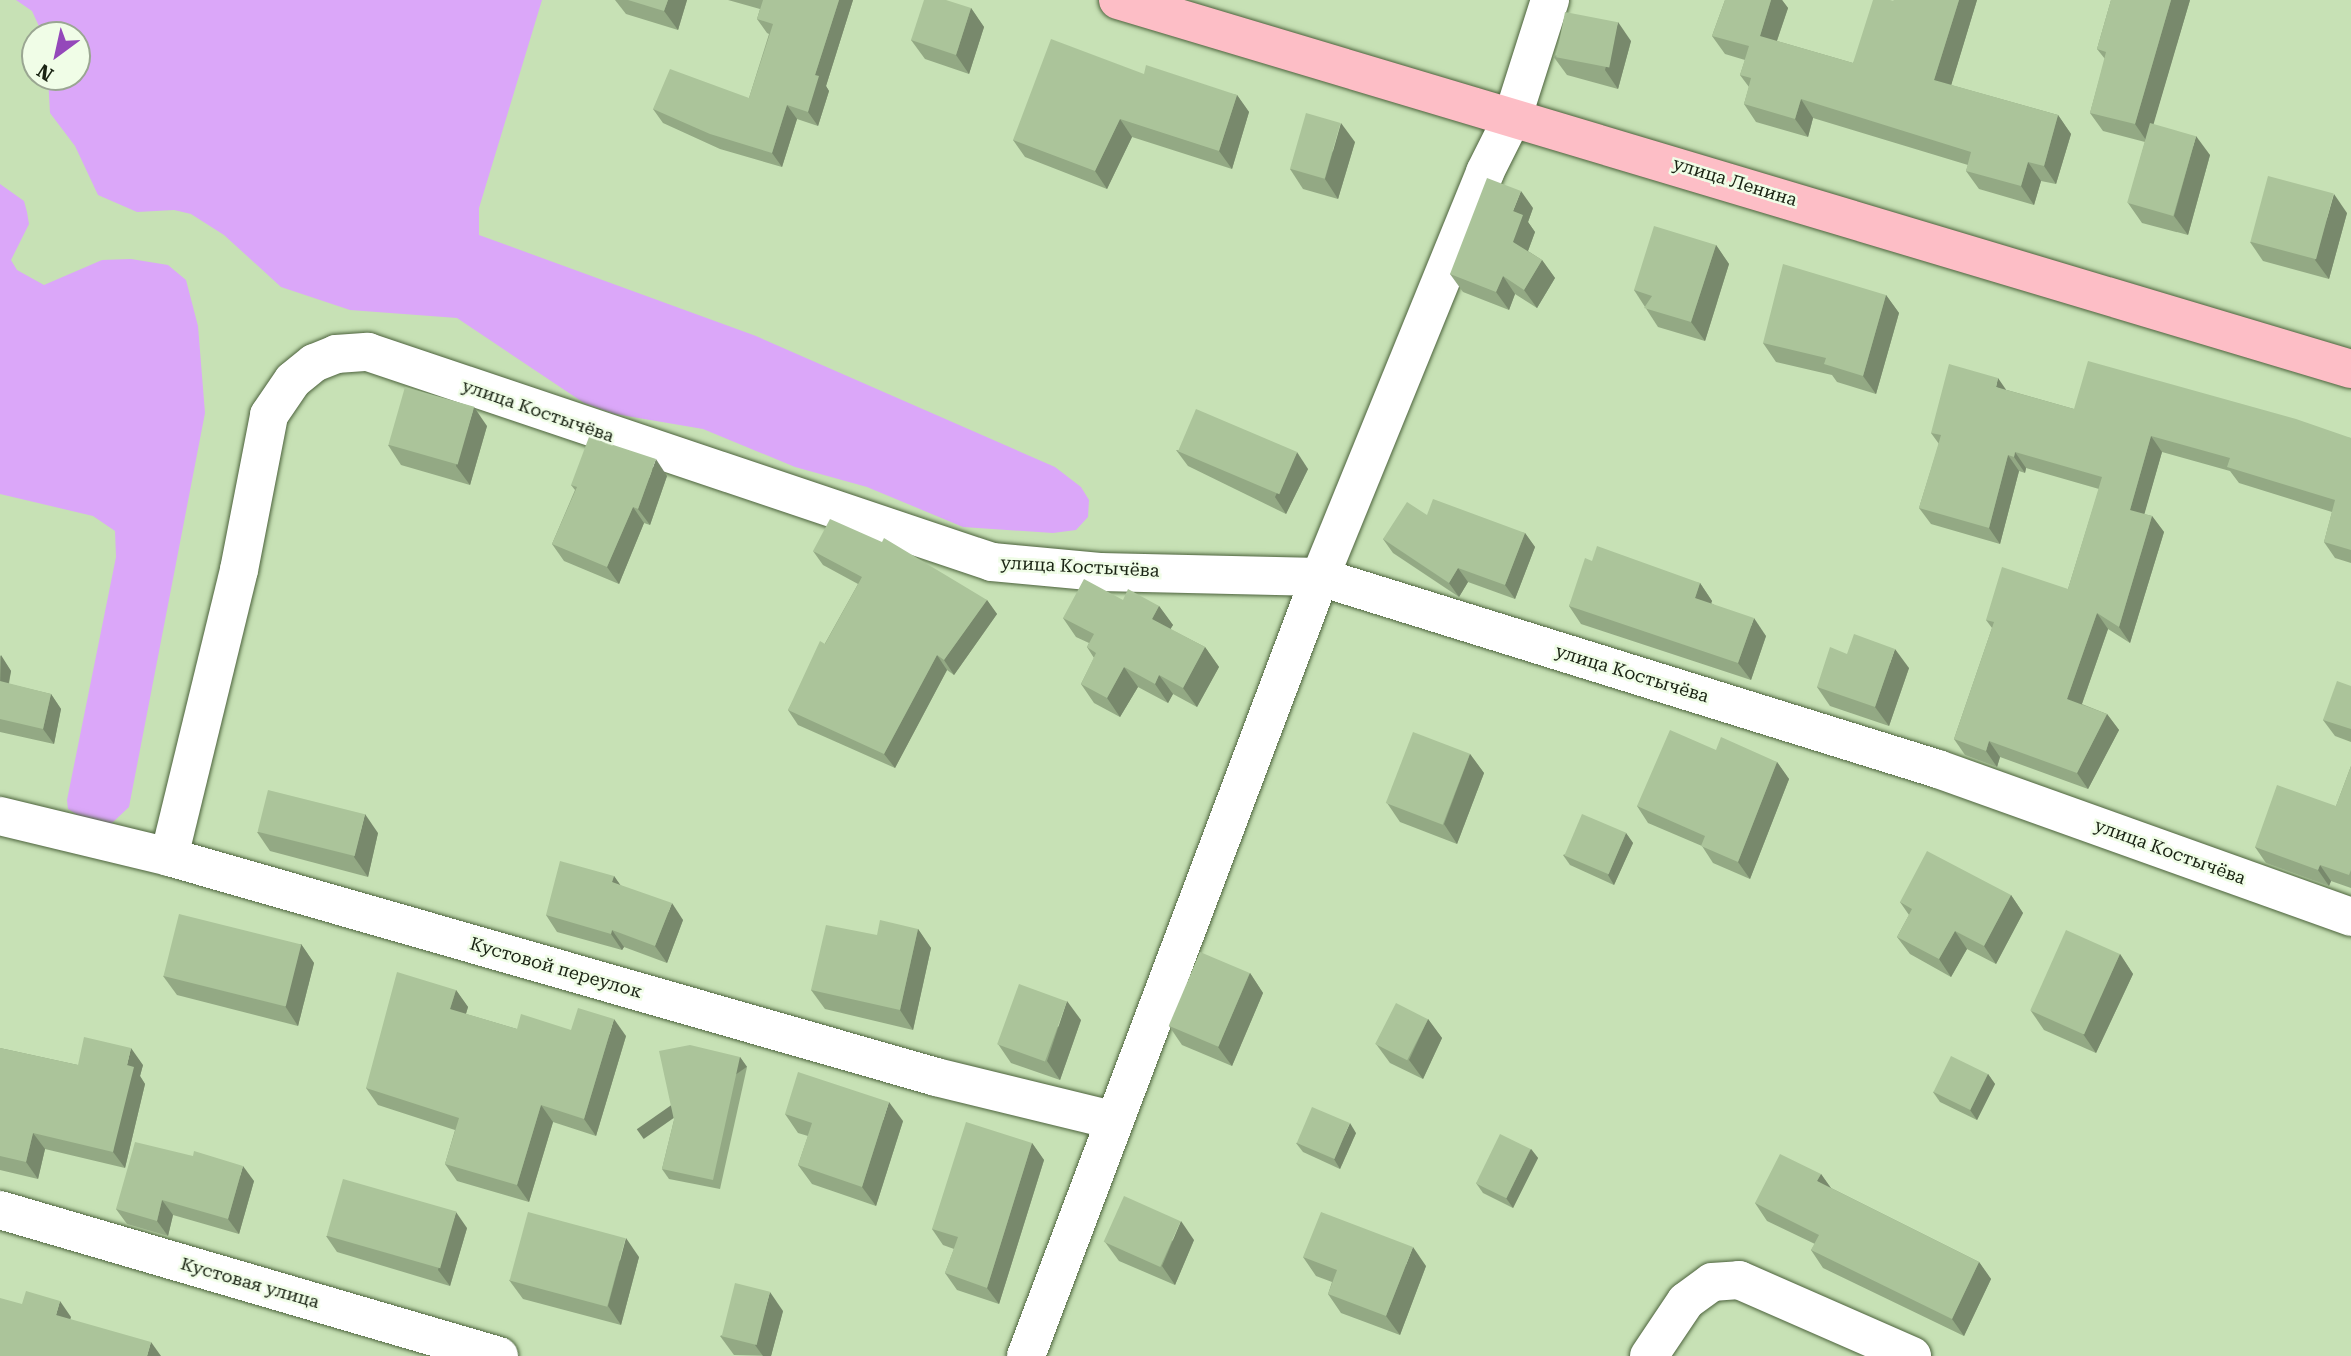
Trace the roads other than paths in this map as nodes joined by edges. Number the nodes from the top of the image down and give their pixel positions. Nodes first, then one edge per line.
1 (1118, 0) edge
2 (1550, 0) edge
3 (1513, 116) junction
4 (2351, 369) edge
5 (1320, 577) junction
6 (0, 816) edge
7 (169, 858) junction
8 (2351, 917) edge
9 (1113, 1120) junction
10 (0, 1210) edge
11 (499, 1356) edge
12 (1026, 1356) edge
13 (1649, 1356) edge
14 (1912, 1356) edge

1 - 3 main road, улица Ленина
2 - 3 street
3 - 4 main road, улица Ленина
3 - 5 street
5 - 7 street, улица Костычёва
5 - 8 street, улица Костычёва
5 - 9 street
6 - 7 street, Кустовой переулок
7 - 9 street, Кустовой переулок
9 - 12 street
10 - 11 street, Кустовая улица
13 - 14 street

